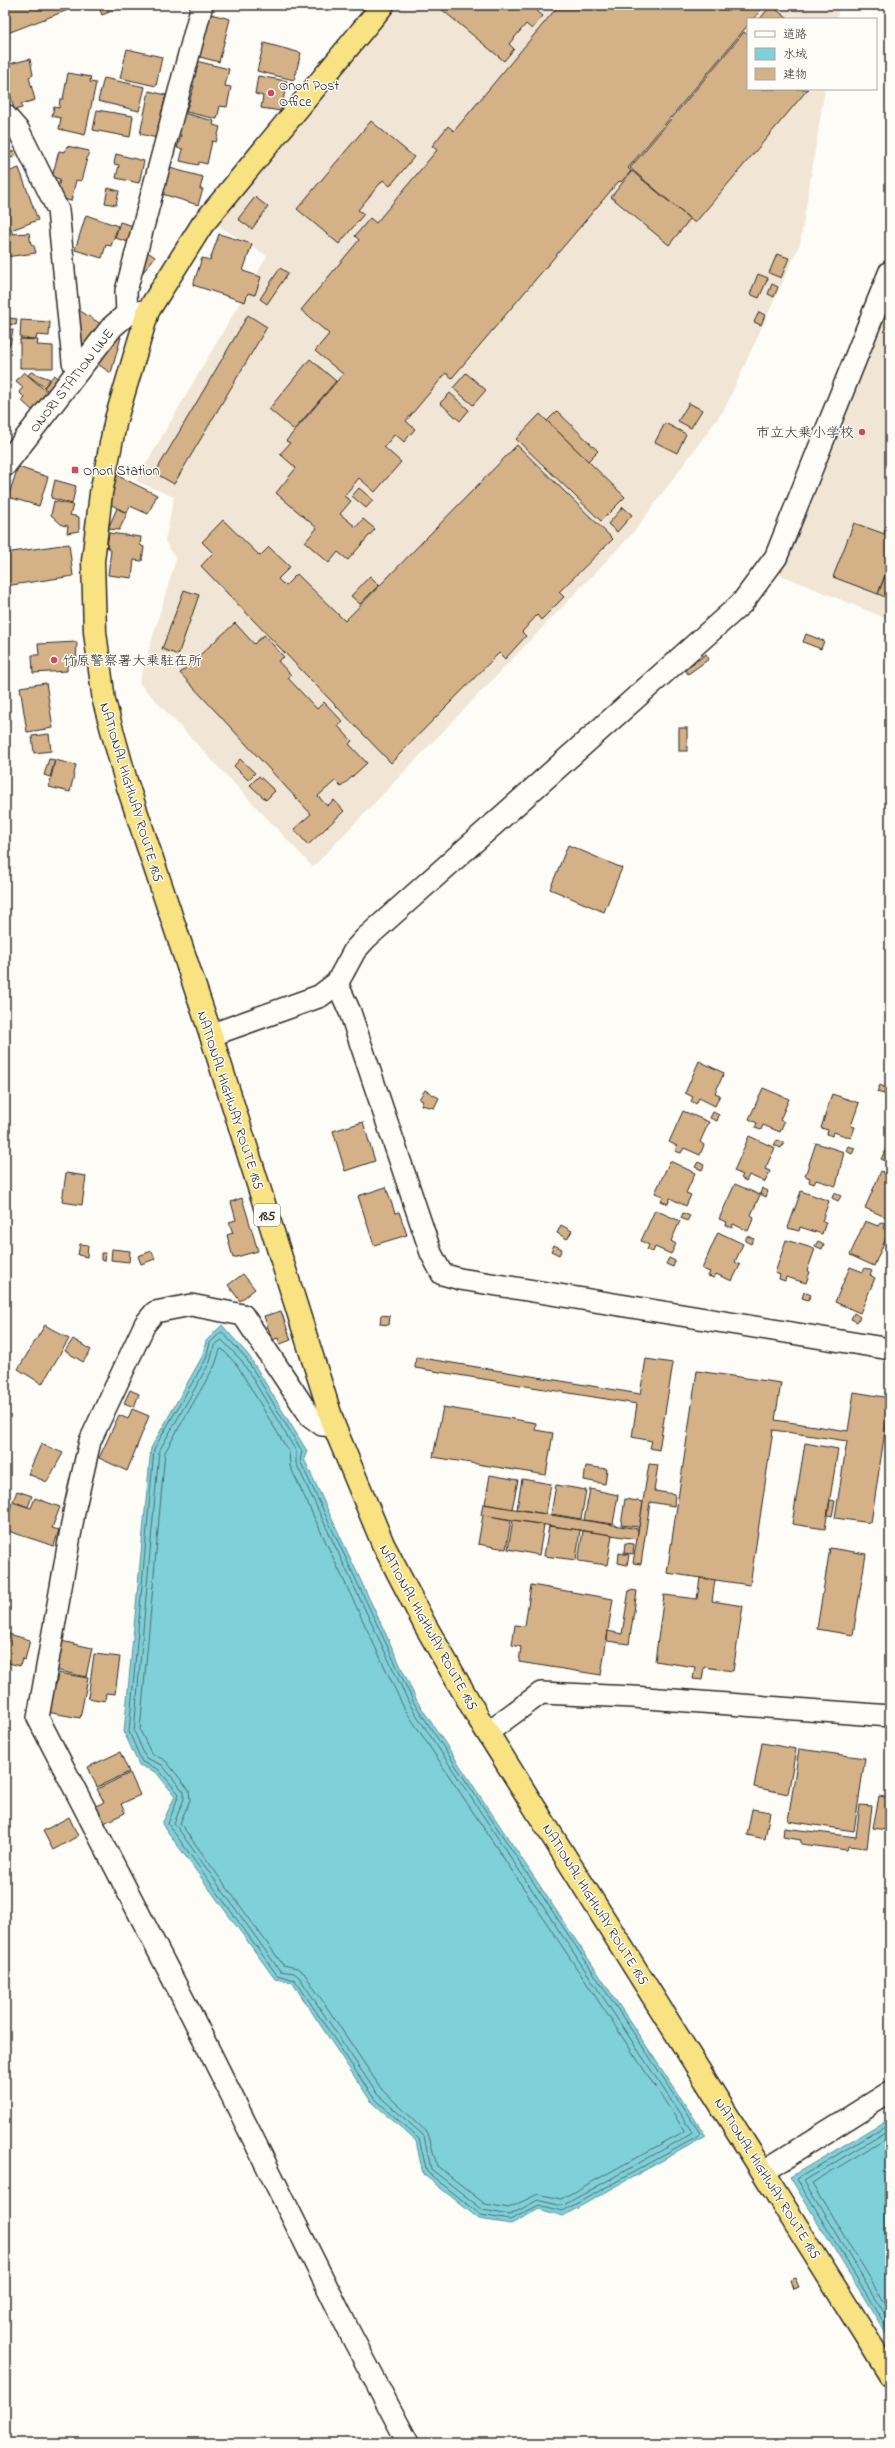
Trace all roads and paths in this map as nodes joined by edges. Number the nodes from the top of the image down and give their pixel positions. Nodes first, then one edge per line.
1 (202, 5) edge
2 (383, 5) edge
3 (5, 115) edge
4 (890, 272) edge
5 (138, 312) junction
6 (78, 370) junction
7 (7, 460) edge
8 (337, 983) junction
9 (211, 1036) junction
10 (890, 1349) edge
11 (334, 1426) junction
12 (890, 1716) edge
13 (488, 1732) junction
14 (890, 2092) edge
15 (764, 2170) junction
16 (890, 2375) edge
17 (408, 2443) edge

1 - 5 street
2 - 5 highway, NATIONAL HIGHWAY ROUTE 185 / 185
3 - 6 street
4 - 8 street
5 - 6 street, ONORI STATION LINE
5 - 9 highway, NATIONAL HIGHWAY ROUTE 185 / 185
6 - 7 street, ONORI STATION LINE
8 - 9 street
8 - 10 street
9 - 11 highway, NATIONAL HIGHWAY ROUTE 185 / 185
11 - 13 highway, NATIONAL HIGHWAY ROUTE 185 / 185
11 - 17 street
12 - 13 street
13 - 15 highway, NATIONAL HIGHWAY ROUTE 185 / 185
14 - 15 street
15 - 16 highway, NATIONAL HIGHWAY ROUTE 185 / 185

